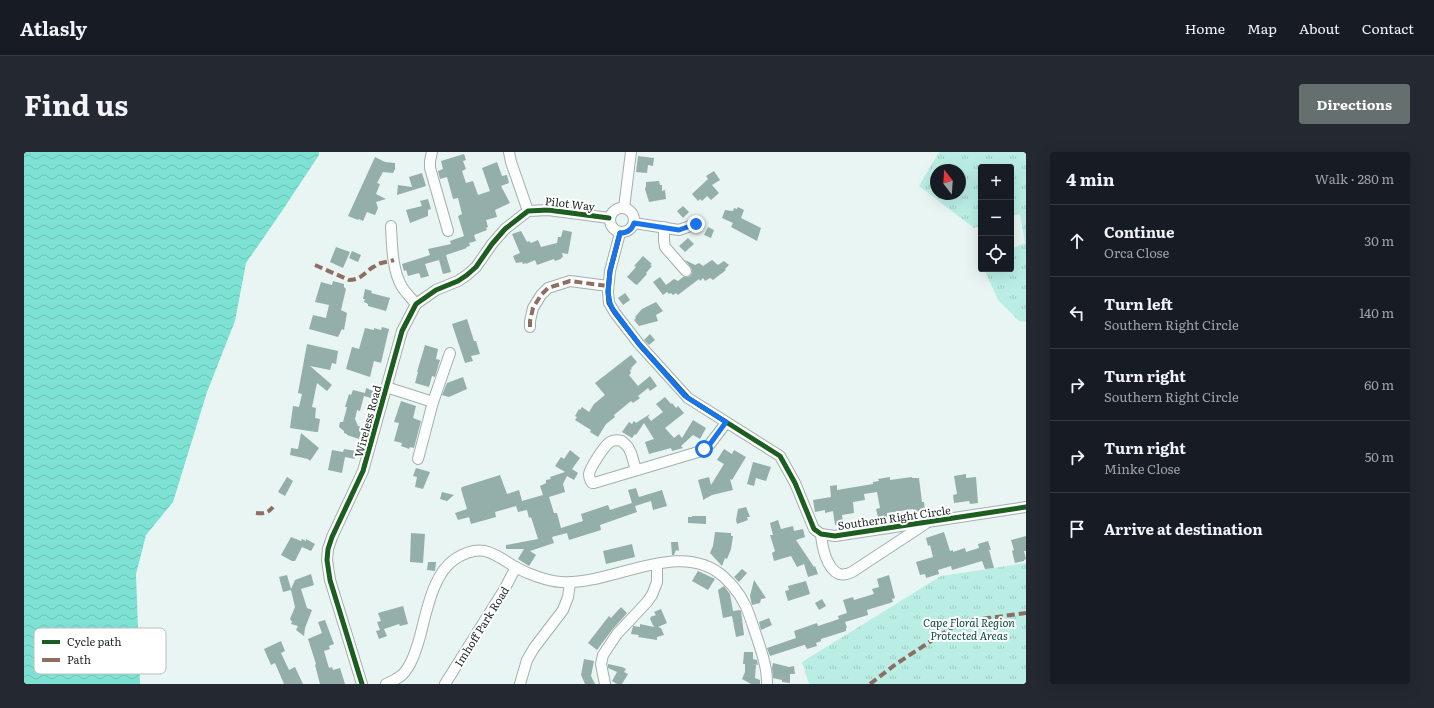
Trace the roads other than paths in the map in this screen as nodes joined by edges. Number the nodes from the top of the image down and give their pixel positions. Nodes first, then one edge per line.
1 (432, 152) edge
2 (509, 152) edge
3 (631, 152) edge
4 (624, 208) junction
5 (528, 211) junction
6 (609, 218) junction
7 (634, 223) junction
8 (696, 224) dead end
9 (391, 226) dead end
10 (664, 227) junction
11 (448, 231) dead end
12 (620, 233) junction
13 (686, 271) dead end
14 (608, 286) junction
15 (416, 304) junction
16 (530, 327) dead end
17 (450, 353) dead end
18 (386, 387) junction
19 (433, 402) junction
20 (726, 422) junction
21 (418, 459) dead end
22 (636, 470) junction
23 (1026, 507) edge
24 (928, 522) junction
25 (820, 534) junction
26 (657, 564) junction
27 (516, 567) junction
28 (570, 583) junction
29 (362, 684) edge
30 (386, 684) edge
31 (445, 684) edge
32 (520, 684) edge
33 (605, 684) edge
34 (767, 684) edge

1 - 11 street
2 - 5 street
3 - 4 street
4 - 6 street
4 - 7 street
5 - 6 street, Pilot Way
5 - 15 street, Wireless Road
6 - 12 street
7 - 10 street
7 - 12 street
8 - 10 street
9 - 15 street
10 - 13 street
12 - 14 street, Southern Right Circle
14 - 16 street
14 - 20 street, Southern Right Circle
15 - 18 street, Wireless Road
17 - 19 street
18 - 19 street
18 - 29 street, Wireless Road
19 - 21 street
20 - 22 street
20 - 25 street, Southern Right Circle
22 - 22 street
23 - 24 street, Southern Right Circle
24 - 25 street, Southern Right Circle
24 - 25 street, Southern Right Circle
26 - 28 street
26 - 33 street
26 - 34 street
27 - 28 street
27 - 30 street
27 - 31 street, Imhoff Park Road
28 - 32 street

